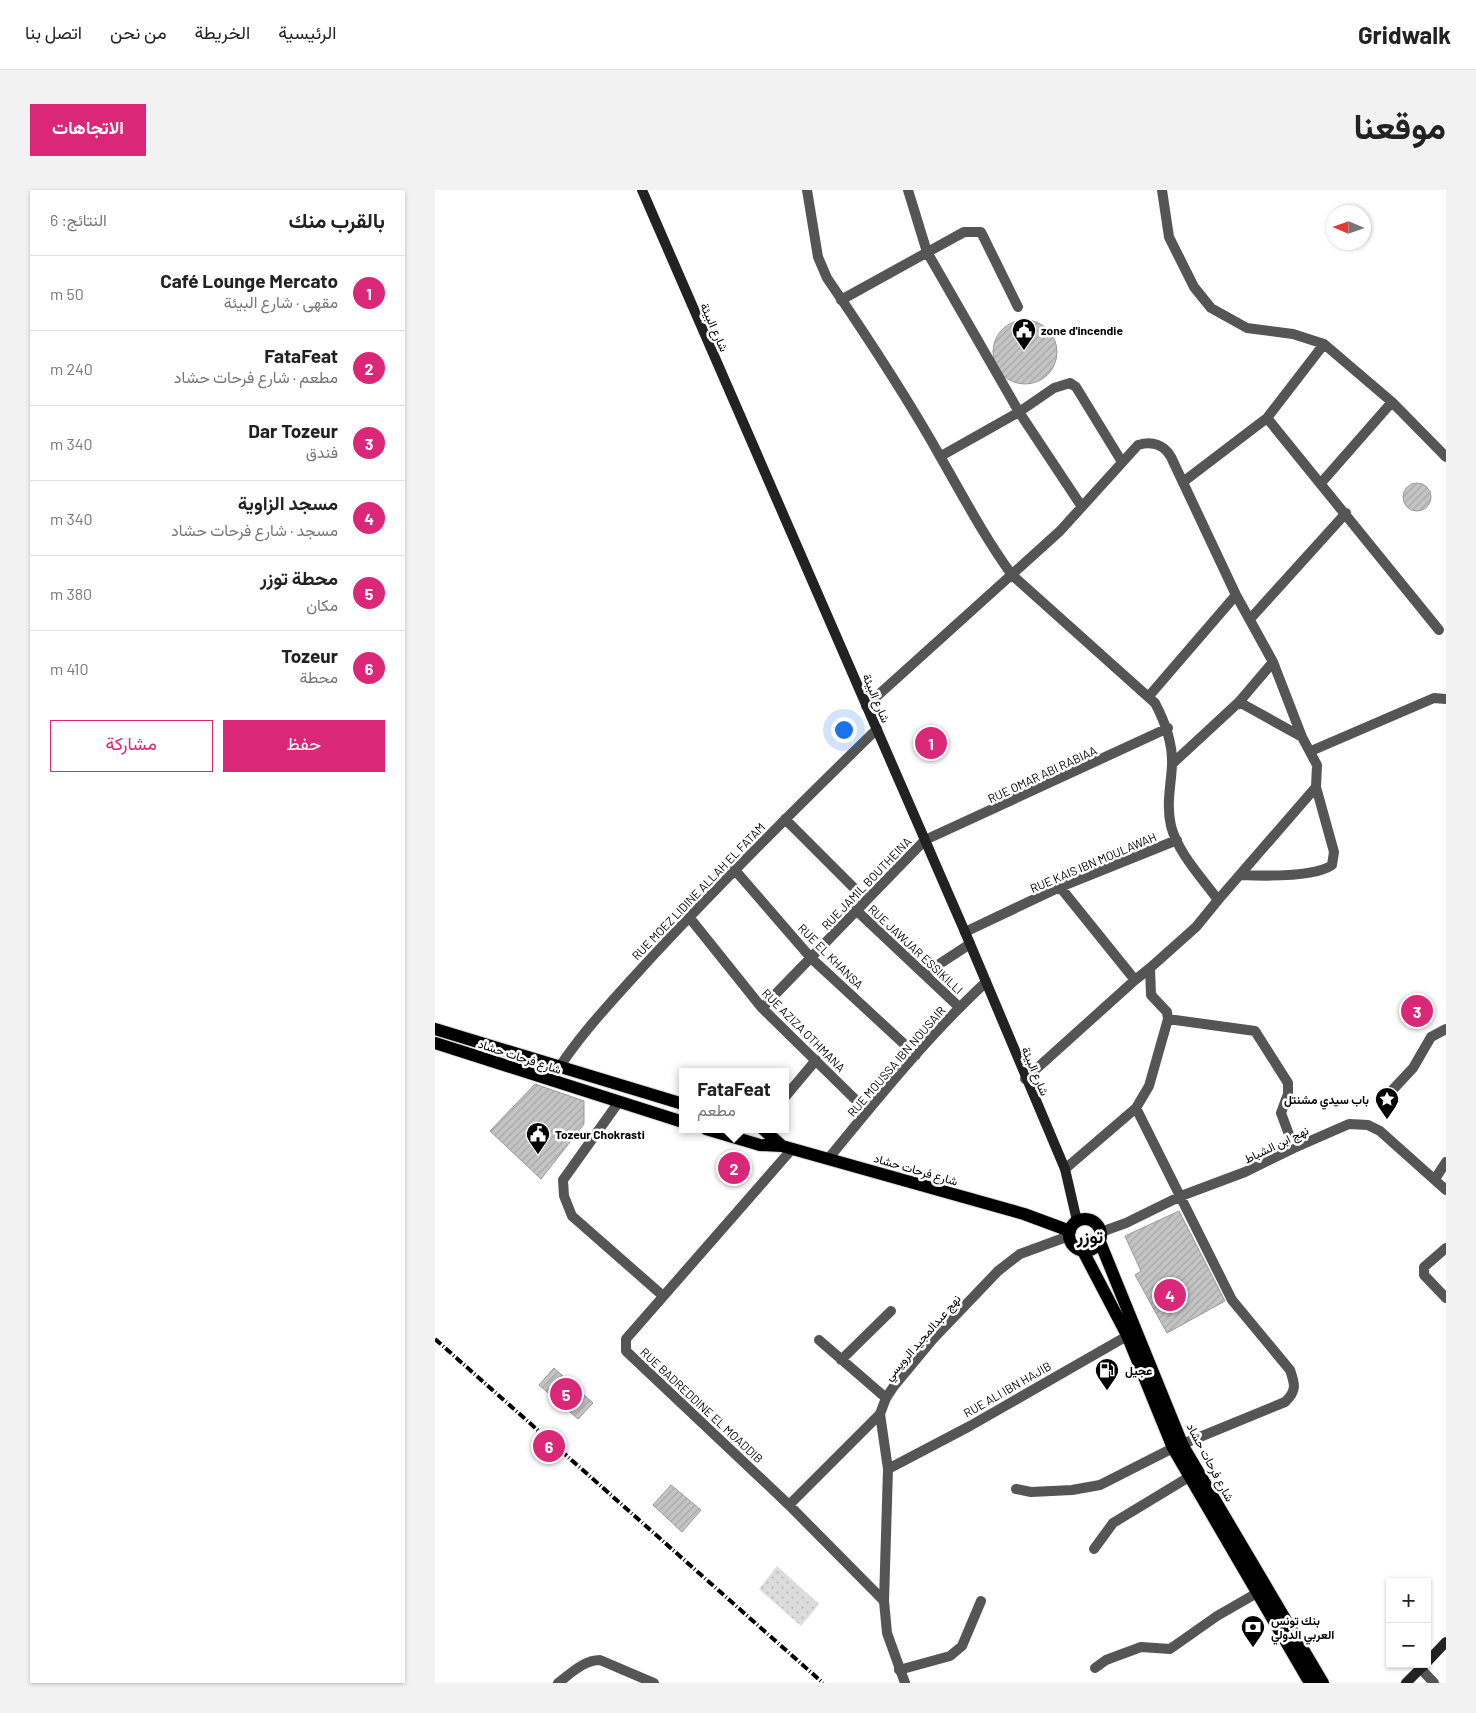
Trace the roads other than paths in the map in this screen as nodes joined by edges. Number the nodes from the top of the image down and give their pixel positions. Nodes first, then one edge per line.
1 (642, 190) edge
2 (807, 190) edge
3 (908, 190) edge
4 (1162, 190) edge
5 (927, 252) junction
6 (841, 300) junction
7 (1018, 307) dead end
8 (1324, 344) junction
9 (1392, 402) junction
10 (1019, 412) junction
11 (1267, 418) junction
12 (941, 456) junction
13 (1446, 457) edge
14 (1122, 462) junction
15 (1183, 482) junction
16 (1321, 483) junction
17 (1082, 507) junction
18 (1346, 513) junction
19 (1011, 575) junction
20 (1236, 595) junction
21 (1251, 618) junction
22 (1439, 630) dead end
23 (1273, 662) junction
24 (1149, 696) junction
25 (1446, 699) edge
26 (1239, 702) junction
27 (867, 706) junction
28 (1168, 728) junction
29 (877, 729) junction
30 (1302, 737) junction
31 (1311, 751) junction
32 (1172, 764) junction
33 (1316, 787) junction
34 (785, 819) junction
35 (925, 840) junction
36 (1177, 840) junction
37 (734, 869) junction
38 (1241, 875) junction
39 (1060, 887) junction
40 (865, 900) junction
41 (1218, 900) junction
42 (856, 910) junction
43 (689, 917) junction
44 (965, 932) junction
45 (970, 944) junction
46 (811, 958) junction
47 (1150, 968) junction
48 (924, 974) junction
49 (1135, 980) junction
50 (986, 982) junction
51 (959, 1007) junction
52 (763, 1008) junction
53 (1168, 1019) junction
54 (435, 1029) edge
55 (1446, 1029) edge
56 (435, 1043) edge
57 (916, 1055) junction
58 (815, 1060) junction
59 (559, 1066) junction
60 (1025, 1079) junction
61 (551, 1081) junction
62 (789, 1091) edge
63 (651, 1094) junction
64 (1384, 1099) dead end
65 (618, 1103) junction
66 (679, 1103) edge
67 (1136, 1108) junction
68 (644, 1111) junction
69 (867, 1111) junction
70 (679, 1121) edge
71 (720, 1133) edge
72 (768, 1133) edge
73 (787, 1147) junction
74 (1294, 1148) junction
75 (828, 1159) junction
76 (1446, 1162) edge
77 (1065, 1169) junction
78 (1435, 1179) junction
79 (1446, 1190) edge
80 (1181, 1196) junction
81 (1072, 1229) junction
82 (1100, 1237) junction
83 (1446, 1248) edge
84 (1083, 1251) junction
85 (662, 1295) junction
86 (1446, 1298) edge
87 (891, 1311) dead end
88 (1132, 1332) junction
89 (819, 1340) dead end
90 (841, 1360) junction
91 (886, 1398) junction
92 (880, 1414) junction
93 (1178, 1447) junction
94 (888, 1469) junction
95 (1189, 1477) junction
96 (1016, 1489) dead end
97 (789, 1505) junction
98 (1094, 1549) dead end
99 (1257, 1593) junction
100 (884, 1601) junction
101 (981, 1601) dead end
102 (1446, 1642) edge
103 (1431, 1658) edge
104 (1095, 1668) dead end
105 (1421, 1668) edge
106 (1426, 1668) edge
107 (899, 1670) junction
108 (641, 1680) edge
109 (558, 1683) edge
110 (654, 1683) edge
111 (905, 1683) edge
112 (1310, 1683) edge
113 (1323, 1683) edge
114 (1406, 1683) edge
115 (1434, 1683) edge

1 - 27 main road, شارع البيئة
2 - 6 street
3 - 5 street
4 - 8 street
5 - 6 street
5 - 7 street
5 - 10 street
6 - 12 street
8 - 9 street
8 - 11 street
9 - 13 street
9 - 16 street
10 - 12 street
10 - 14 street
10 - 17 street
11 - 15 street
11 - 16 street
12 - 19 street
14 - 15 street
14 - 17 street
15 - 20 street
16 - 18 street
17 - 19 street
18 - 21 street
18 - 22 street
19 - 24 street
19 - 27 street
20 - 21 street
20 - 24 street
21 - 23 street
23 - 26 street
23 - 30 street
24 - 28 street
25 - 31 street
26 - 30 street
26 - 32 street
27 - 29 main road, شارع البيئة
28 - 32 street
28 - 35 street, RUE OMAR ABI RABIAA
29 - 34 street, RUE MOEZ LIDINE ALLAH EL FATAM
29 - 35 main road, شارع البيئة
30 - 31 street
31 - 33 street
32 - 36 street
33 - 38 street
33 - 38 street
34 - 37 street, RUE MOEZ LIDINE ALLAH EL FATAM
34 - 40 street, RUE JAWJAR ESSIKILLI
35 - 40 street, RUE JAMIL BOUTHEINA
35 - 44 main road, شارع البيئة
36 - 39 street, RUE KAIS IBN MOULAWAH
36 - 41 street
37 - 43 street, RUE MOEZ LIDINE ALLAH EL FATAM
37 - 46 street, RUE EL KHANSA
38 - 41 street
39 - 44 street, RUE KAIS IBN MOULAWAH
39 - 49 street
40 - 42 street, RUE JAMIL BOUTHEINA
41 - 47 street
42 - 46 street, RUE JAMIL BOUTHEINA
42 - 48 street, RUE JAWJAR ESSIKILLI
43 - 52 street, RUE AZIZA OTHMANA
43 - 59 street, RUE MOEZ LIDINE ALLAH EL FATAM
44 - 45 main road, شارع البيئة
45 - 48 street
45 - 50 main road, شارع البيئة
46 - 52 street, RUE JAMIL BOUTHEINA
46 - 57 street, RUE EL KHANSA
47 - 49 street
47 - 53 street
48 - 51 street, RUE JAWJAR ESSIKILLI
49 - 60 street
50 - 51 street, RUE MOUSSA IBN NOUSAIR
50 - 60 main road, شارع البيئة
51 - 57 street, RUE MOUSSA IBN NOUSAIR
52 - 58 street, RUE AZIZA OTHMANA
53 - 67 street
53 - 74 street
54 - 59 main road, شارع فرحات حشاد
55 - 64 street
56 - 61 main road, شارع فرحات حشاد
57 - 69 street, RUE MOUSSA IBN NOUSAIR
58 - 62 street
58 - 69 street, RUE AZIZA OTHMANA
59 - 61 street, RUE MOEZ LIDINE ALLAH EL FATAM
59 - 63 main road, شارع فرحات حشاد
60 - 77 main road, شارع البيئة
61 - 65 main road, شارع فرحات حشاد
63 - 66 main road, شارع فرحات حشاد
63 - 68 main road
65 - 68 main road, شارع فرحات حشاد
65 - 85 street
67 - 77 street
67 - 80 street
68 - 70 main road, شارع فرحات حشاد
69 - 75 street, RUE MOUSSA IBN NOUSAIR
71 - 73 main road, شارع فرحات حشاد
72 - 73 main road, شارع فرحات حشاد
73 - 75 main road, شارع فرحات حشاد
73 - 85 street, RUE BADREDDINE EL MOADDIB
74 - 78 street, نهج ابن الشباط
74 - 80 street, نهج ابن الشباط
75 - 81 main road, شارع فرحات حشاد
76 - 78 street
77 - 81 main road, شارع البيئة
78 - 79 street, نهج ابن الشباط
80 - 82 street, نهج ابن الشباط
80 - 93 street
81 - 82 main road
81 - 84 main road
81 - 91 street, نهج عبدالمجيد الرويسي
82 - 84 main road
82 - 88 main road, شارع فرحات حشاد
83 - 86 street
84 - 88 main road, شارع فرحات حشاد
85 - 97 street, RUE BADREDDINE EL MOADDIB
87 - 90 street
88 - 93 main road, شارع فرحات حشاد
88 - 94 street, RUE ALI IBN HAJIB
89 - 90 street
90 - 91 street
91 - 92 street, نهج عبدالمجيد الرويسي
92 - 94 street, نهج عبدالمجيد الرويسي
92 - 97 street
93 - 95 main road, شارع فرحات حشاد
93 - 96 street
93 - 113 main road, شارع فرحات حشاد
94 - 100 street, نهج عبدالمجيد الرويسي
95 - 98 street
95 - 99 main road, شارع فرحات حشاد
97 - 100 street, RUE BADREDDINE EL MOADDIB
99 - 104 street
99 - 112 main road, شارع فرحات حشاد
100 - 107 street, نهج عبدالمجيد الرويسي
101 - 107 street
102 - 103 main road
105 - 114 main road
106 - 115 street
107 - 111 street, نهج عبدالمجيد الرويسي
108 - 109 street
108 - 110 street

